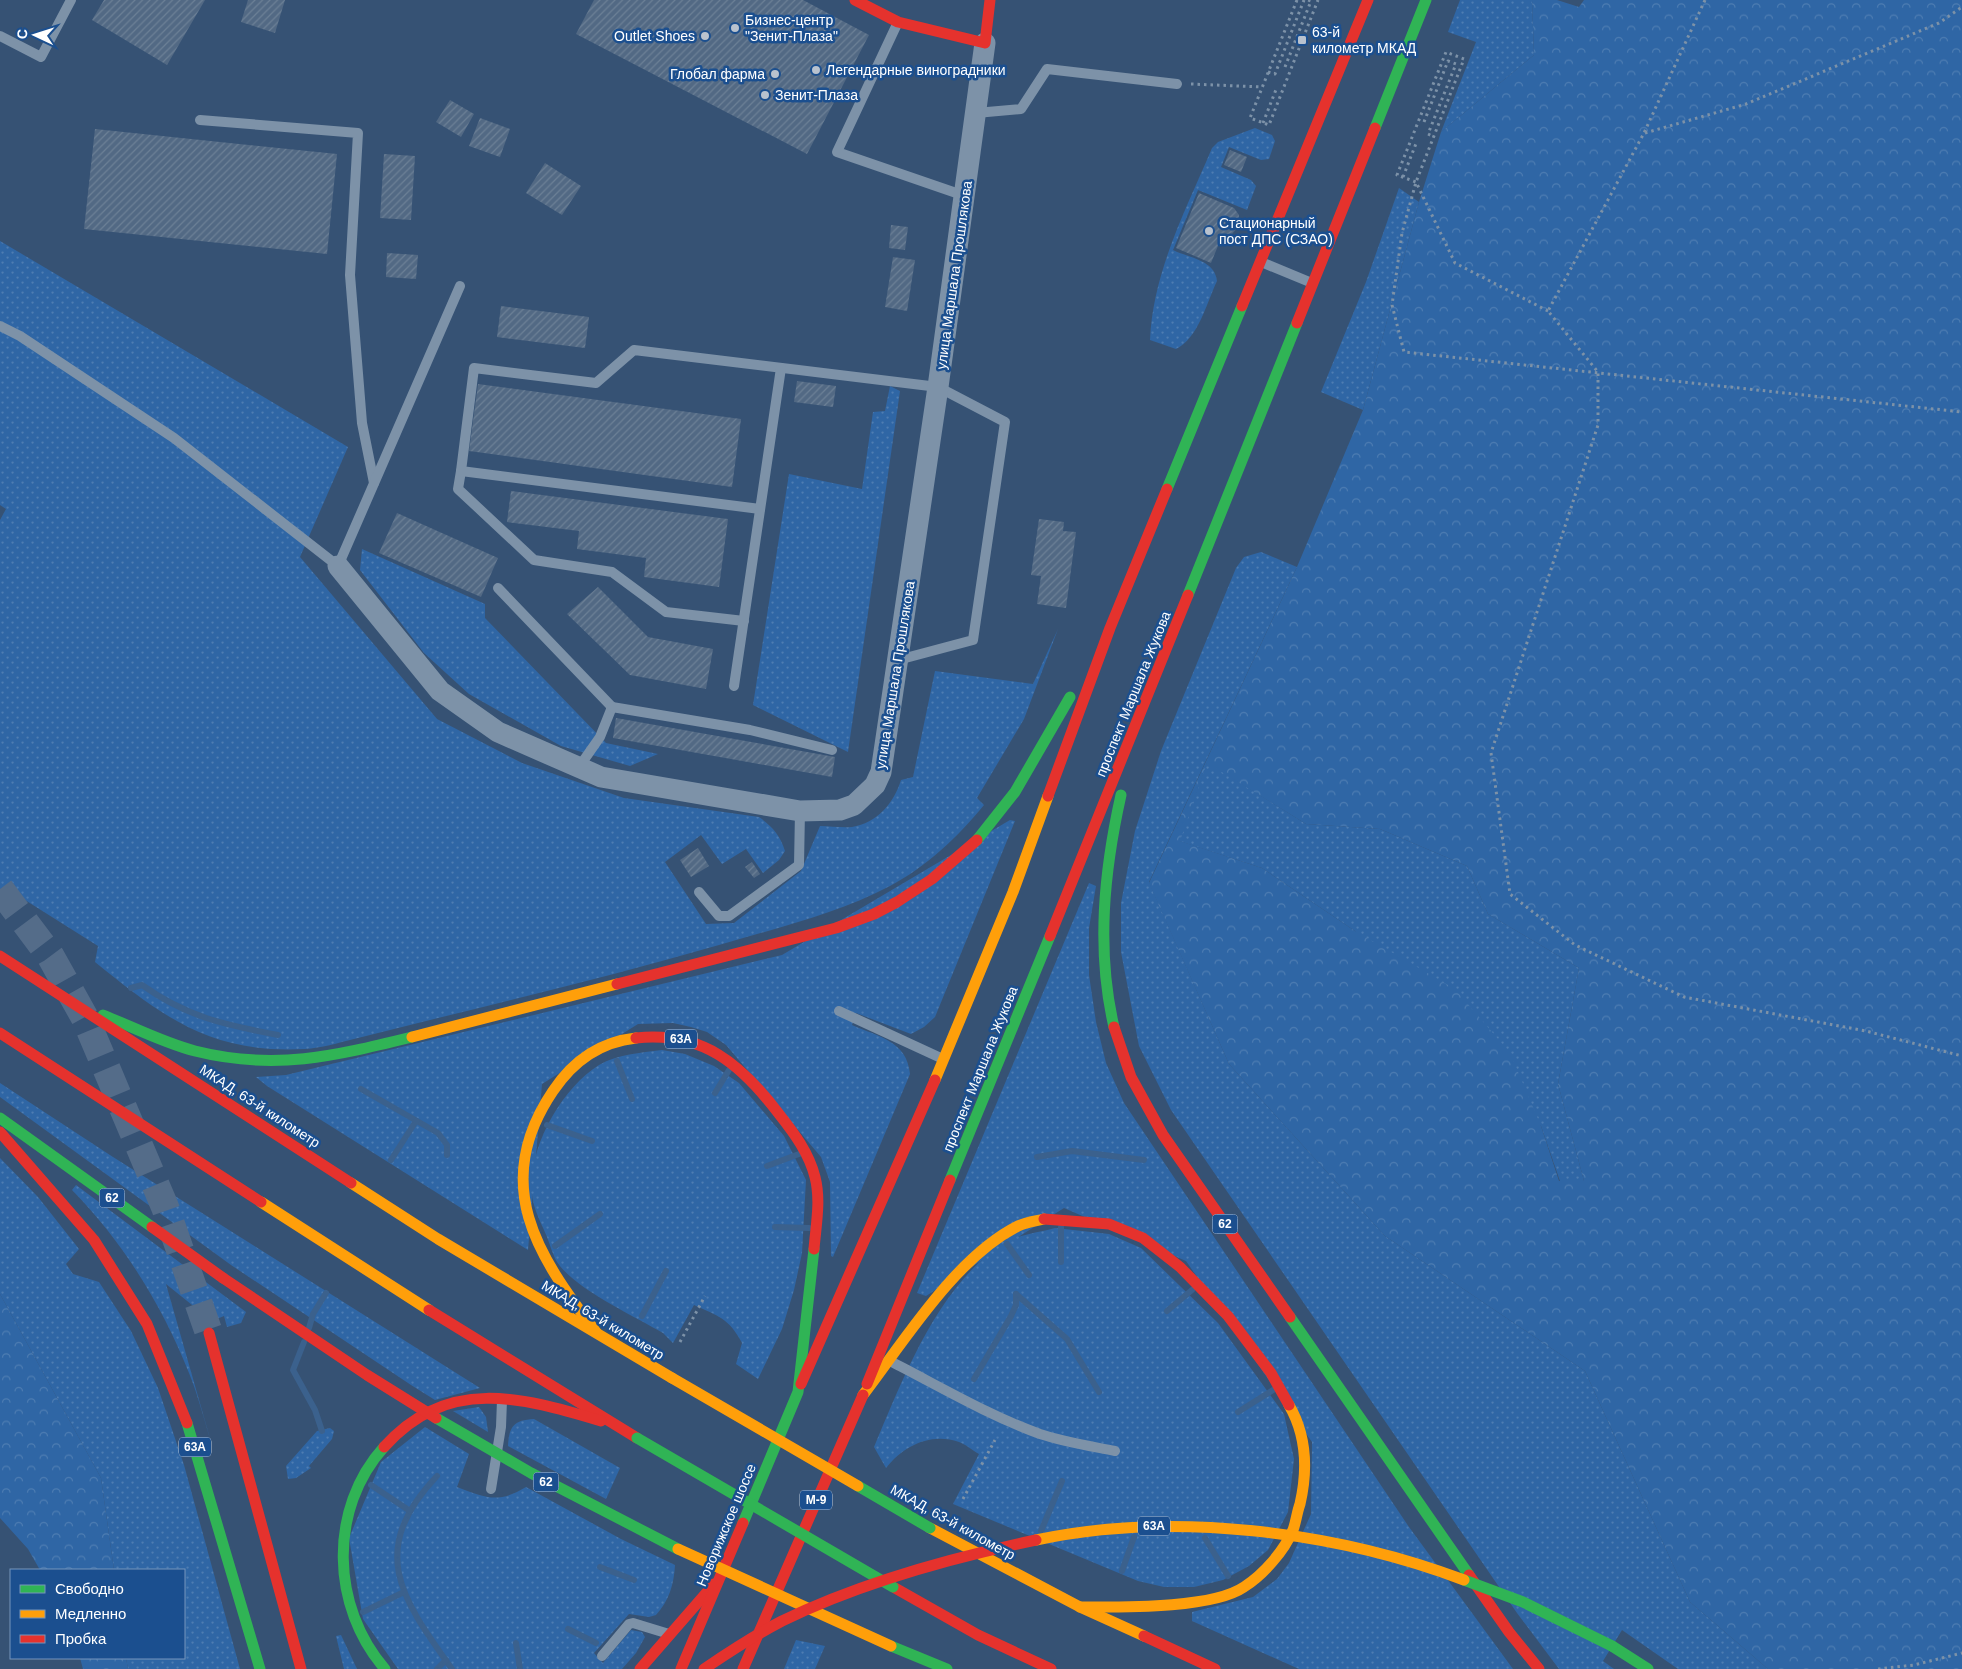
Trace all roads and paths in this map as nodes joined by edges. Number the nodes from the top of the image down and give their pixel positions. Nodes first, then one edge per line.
1 (71, 0) edge
2 (854, 0) edge
3 (990, 0) edge
4 (1297, 0) edge
5 (1304, 0) edge
6 (1308, 0) edge
7 (1318, 0) edge
8 (1368, 0) edge
9 (1426, 0) edge
10 (1705, 0) edge
11 (1962, 8) edge
12 (898, 22) junction
13 (0, 36) edge
14 (985, 43) junction
15 (1285, 67) dead end
16 (1268, 72) junction
17 (1177, 84) joint
18 (1262, 87) junction
19 (1277, 87) dead end
20 (976, 113) junction
21 (200, 120) dead end
22 (1424, 122) dead end
23 (1263, 123) junction
24 (1644, 133) junction
25 (1434, 137) junction
26 (1417, 141) dead end
27 (1403, 177) junction
28 (1416, 182) junction
29 (965, 196) junction
30 (1260, 262) junction
31 (1313, 284) junction
32 (460, 286) dead end
33 (1548, 311) junction
34 (0, 326) edge
35 (781, 368) junction
36 (1598, 372) junction
37 (938, 387) junction
38 (1962, 412) edge
39 (461, 471) junction
40 (374, 483) junction
41 (760, 508) junction
42 (338, 566) junction
43 (498, 588) dead end
44 (744, 621) junction
45 (1110, 628) junction
46 (897, 660) junction
47 (734, 686) dead end
48 (612, 707) junction
49 (1140, 715) junction
50 (832, 750) dead end
51 (579, 767) junction
52 (800, 811) junction
53 (699, 892) dead end
54 (0, 956) edge
55 (76, 1004) junction
56 (839, 1011) dead end
57 (0, 1033) edge
58 (1962, 1056) edge
59 (944, 1060) junction
60 (0, 1118) edge
61 (0, 1132) edge
62 (705, 1296) dead end
63 (596, 1332) junction
64 (209, 1333) tunnel mouth
65 (680, 1342) dead end
66 (890, 1360) junction
67 (798, 1392) junction
68 (862, 1397) junction
69 (502, 1399) junction
70 (614, 1425) junction
71 (996, 1440) dead end
72 (1115, 1451) dead end
73 (490, 1489) dead end
74 (963, 1499) dead end
75 (723, 1573) junction
76 (771, 1603) junction
77 (1080, 1607) junction
78 (672, 1635) junction
79 (1962, 1653) edge
80 (602, 1656) dead end
81 (260, 1669) edge
82 (301, 1669) edge
83 (385, 1669) edge
84 (640, 1669) edge
85 (681, 1669) edge
86 (704, 1669) edge
87 (743, 1669) edge
88 (754, 1669) edge
89 (947, 1669) edge
90 (1051, 1669) edge
91 (1215, 1669) edge
92 (1539, 1669) edge
93 (1648, 1669) edge
94 (1878, 1669) edge

1 - 13 lane
2 - 12 main road
3 - 14 main road, улица Маршала Прошлякова
4 - 16 path
5 - 16 path
6 - 15 path
7 - 23 path
8 - 30 main road
9 - 31 main road, проспект Маршала Жукова
10 - 24 path
11 - 24 path
12 - 14 main road
12 - 29 lane
14 - 20 street, улица Маршала Прошлякова
16 - 18 path
17 - 18 path
17 - 20 lane
18 - 23 path
19 - 23 path
20 - 29 street, улица Маршала Прошлякова
21 - 40 lane
22 - 25 path
24 - 33 path
25 - 27 path
25 - 28 path
26 - 27 path
27 - 28 path
28 - 33 path
28 - 36 path
29 - 37 street, улица Маршала Прошлякова
30 - 31 lane
30 - 45 main road
31 - 49 main road, проспект Маршала Жукова
32 - 40 lane
33 - 36 path
34 - 42 lane
35 - 37 lane
35 - 39 lane
35 - 41 lane
36 - 38 path
36 - 58 path
37 - 46 street, улица Маршала Прошлякова
37 - 46 lane
39 - 41 lane
39 - 44 lane
40 - 42 lane
41 - 44 lane
42 - 51 street, улица Маршала Прошлякова
43 - 48 lane
44 - 47 lane
45 - 55 main road
45 - 59 main road
46 - 52 street, улица Маршала Прошлякова
48 - 50 lane
48 - 51 lane
49 - 68 main road, проспект Маршала Жукова
49 - 92 main road, 62
51 - 52 street, улица Маршала Прошлякова
52 - 53 lane
54 - 55 main road, МКАД, 63-й километр
55 - 63 main road, МКАД, 63-й километр
56 - 59 lane
57 - 70 main road
59 - 67 main road
60 - 89 main road, 62, bridge
61 - 81 main road, 63A
62 - 65 path
63 - 67 main road, 63A
63 - 77 main road, МКАД, 63-й километр, bridge
64 - 82 main road
66 - 68 main road
66 - 72 lane
66 - 77 main road
67 - 75 main road, Новорижское шоссе
68 - 76 main road, М-9
69 - 70 main road
69 - 73 lane
69 - 83 main road
70 - 90 main road, bridge
71 - 74 path
75 - 78 main road
75 - 85 main road, Новорижское шоссе
76 - 87 main road, М-9
76 - 88 main road
77 - 91 main road, МКАД, 63-й километр
78 - 80 lane
78 - 84 main road
79 - 94 path
86 - 93 main road, 63A, bridge

